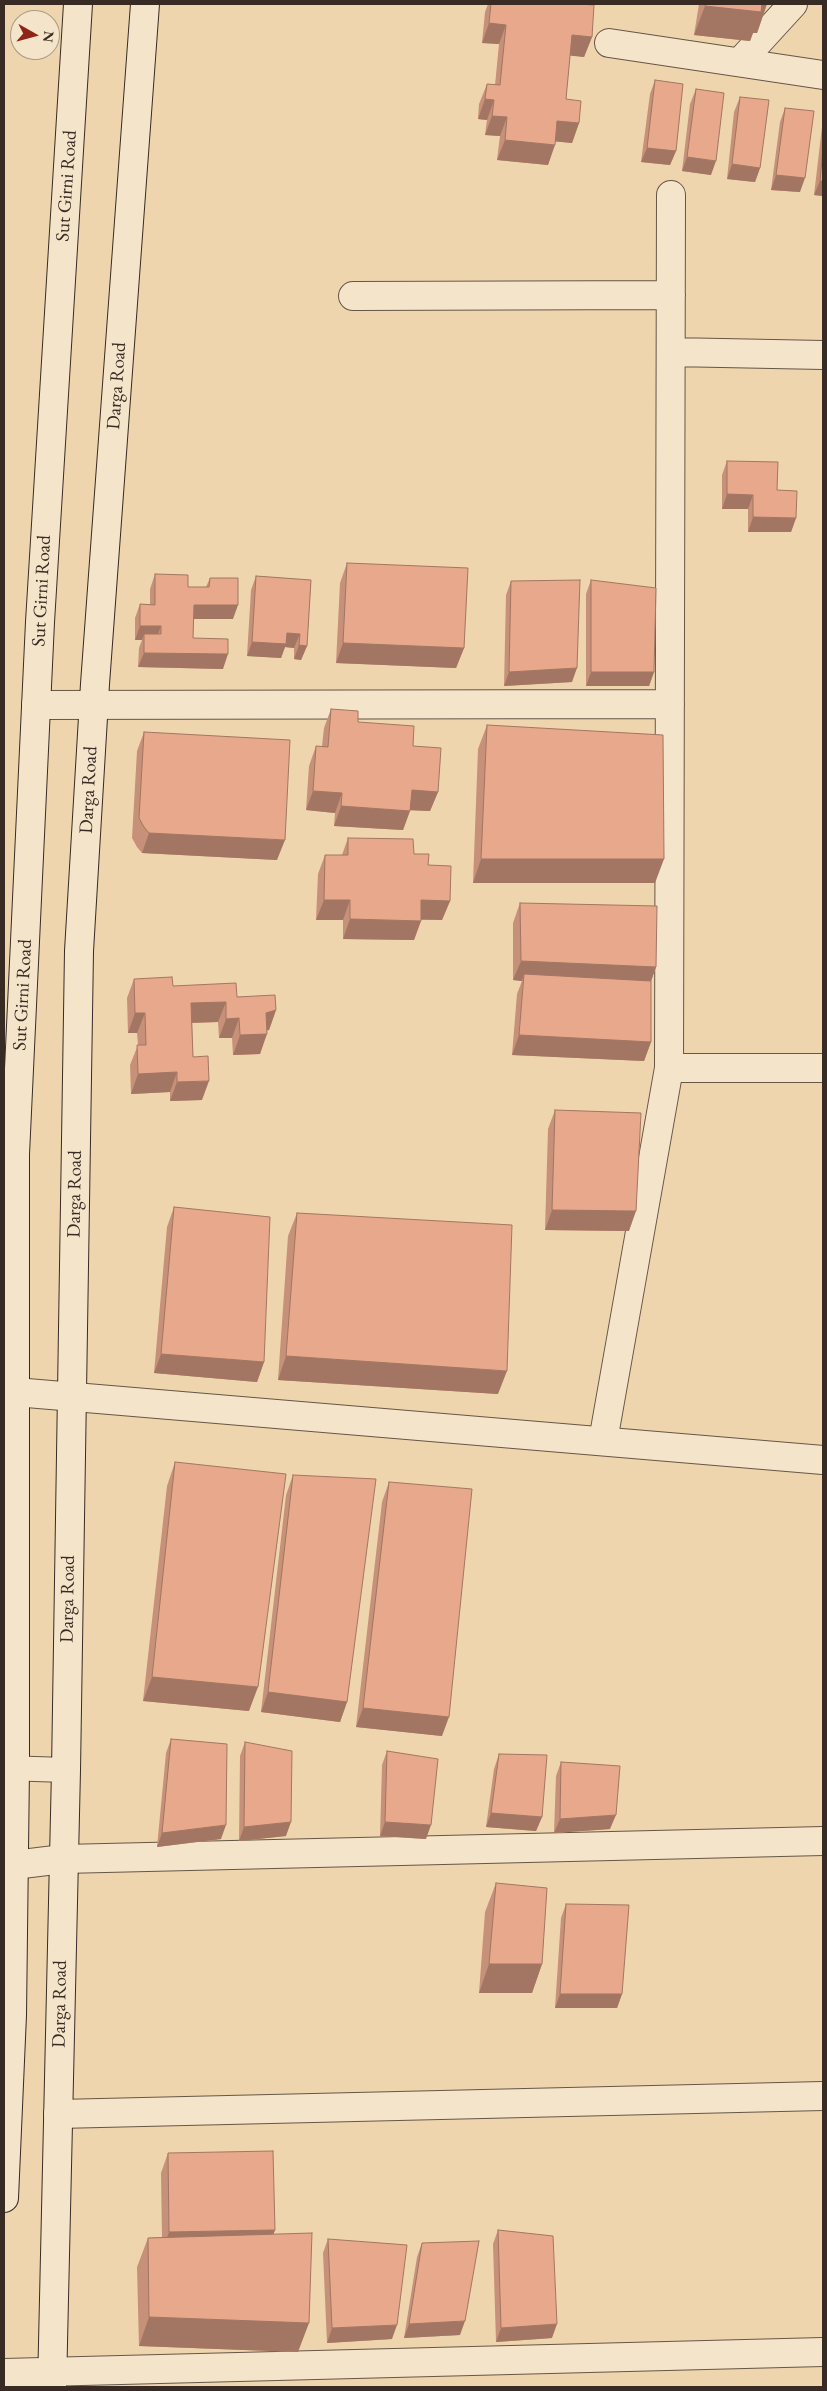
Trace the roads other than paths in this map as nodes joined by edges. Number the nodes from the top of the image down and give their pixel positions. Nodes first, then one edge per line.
1 (78, 4) edge
2 (145, 4) edge
3 (793, 4) edge
4 (609, 43) dead end
5 (740, 62) junction
6 (823, 74) edge
7 (671, 195) dead end
8 (671, 295) junction
9 (353, 296) dead end
10 (671, 352) junction
11 (823, 354) edge
12 (670, 704) junction
13 (36, 705) junction
14 (93, 705) junction
15 (669, 1068) junction
16 (823, 1068) edge
17 (16, 1392) junction
18 (72, 1397) junction
19 (603, 1441) junction
20 (823, 1460) edge
21 (9, 1768) edge
22 (66, 1770) junction
23 (823, 1841) edge
24 (63, 1859) junction
25 (14, 1865) junction
26 (823, 2096) edge
27 (58, 2114) junction
28 (4, 2198) edge
29 (823, 2352) edge
30 (4, 2374) edge
31 (52, 2380) edge

1 - 13 street, Sut Girni Road
2 - 14 street, Darga Road
3 - 5 street
4 - 5 street
5 - 6 street
7 - 8 street
8 - 9 street
8 - 10 street
10 - 11 street
10 - 12 street
12 - 14 street
12 - 15 street
13 - 14 street
13 - 17 street, Sut Girni Road
14 - 18 street, Darga Road
15 - 16 street
15 - 19 street
17 - 18 street
17 - 21 street, Sut Girni Road
18 - 19 street
18 - 22 street, Darga Road
19 - 20 street
21 - 22 lane
21 - 25 street, Sut Girni Road
22 - 24 street, Darga Road
23 - 24 street
24 - 25 street
24 - 27 street, Darga Road
25 - 28 street, Sut Girni Road
26 - 27 street
27 - 31 street, Darga Road
29 - 31 street
30 - 31 street

